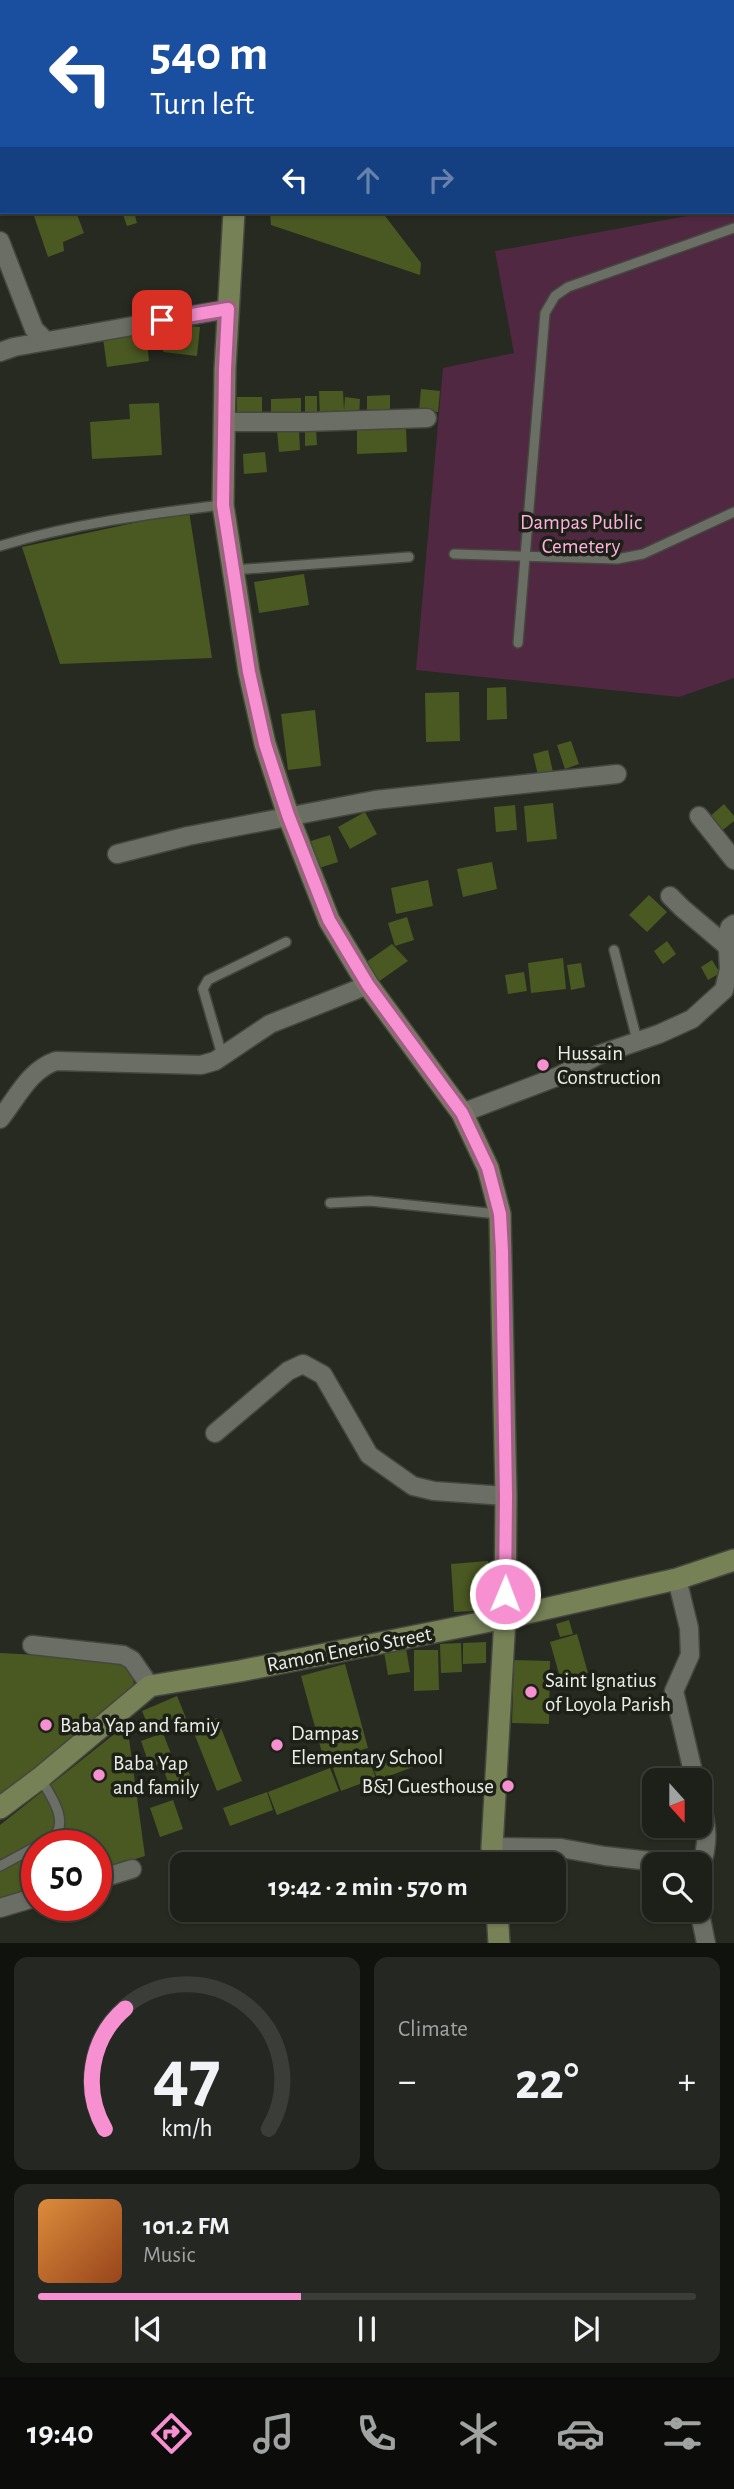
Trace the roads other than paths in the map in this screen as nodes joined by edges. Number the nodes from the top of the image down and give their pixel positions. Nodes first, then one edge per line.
1 (234, 214) edge
2 (734, 228) edge
3 (0, 241) edge
4 (228, 309) junction
5 (46, 341) junction
6 (0, 352) edge
7 (427, 418) dead end
8 (224, 422) junction
9 (223, 505) junction
10 (734, 512) edge
11 (0, 546) edge
12 (454, 554) dead end
13 (525, 556) junction
14 (409, 557) dead end
15 (233, 570) junction
16 (518, 643) dead end
17 (617, 774) dead end
18 (288, 815) junction
19 (699, 816) dead end
20 (117, 854) dead end
21 (734, 860) edge
22 (670, 896) dead end
23 (734, 924) edge
24 (286, 942) dead end
25 (728, 947) junction
26 (614, 950) dead end
27 (368, 985) junction
28 (637, 1040) junction
29 (222, 1055) junction
30 (462, 1113) junction
31 (0, 1119) edge
32 (330, 1203) dead end
33 (500, 1214) junction
34 (215, 1433) dead end
35 (506, 1496) junction
36 (734, 1560) edge
37 (677, 1579) junction
38 (505, 1618) junction
39 (32, 1645) dead end
40 (150, 1686) junction
41 (692, 1768) edge
42 (40, 1778) junction
43 (0, 1808) edge
44 (58, 1830) edge
45 (492, 1852) edge
46 (522, 1852) edge
47 (21, 1855) edge
48 (642, 1860) edge
49 (0, 1866) edge
50 (132, 1869) dead end
51 (112, 1875) edge
52 (21, 1902) edge
53 (0, 1908) edge
54 (497, 1922) edge
55 (702, 1922) edge
56 (499, 1943) edge
57 (706, 1943) edge

1 - 4 main road
2 - 13 lane
3 - 5 street
4 - 5 street
4 - 8 main road
5 - 6 street
7 - 8 street
8 - 9 main road
9 - 11 lane
9 - 15 main road
10 - 13 lane
12 - 13 lane
13 - 16 lane
14 - 15 lane
15 - 18 main road
17 - 18 street
18 - 20 street
18 - 27 main road
19 - 21 street
22 - 25 street
23 - 25 street
24 - 29 lane
25 - 28 street
26 - 28 lane
27 - 29 street
27 - 30 main road
28 - 30 street
29 - 31 street
30 - 33 main road
32 - 33 lane
33 - 35 main road
34 - 35 street
35 - 38 main road
36 - 37 main road, Ramon Enerio Street
37 - 38 main road, Ramon Enerio Street
37 - 41 street
38 - 40 main road, Ramon Enerio Street
38 - 45 main road
39 - 40 street
40 - 42 main road
42 - 43 main road
42 - 44 lane
46 - 48 street
47 - 49 lane
50 - 51 street
52 - 53 street
54 - 56 main road
55 - 57 street

